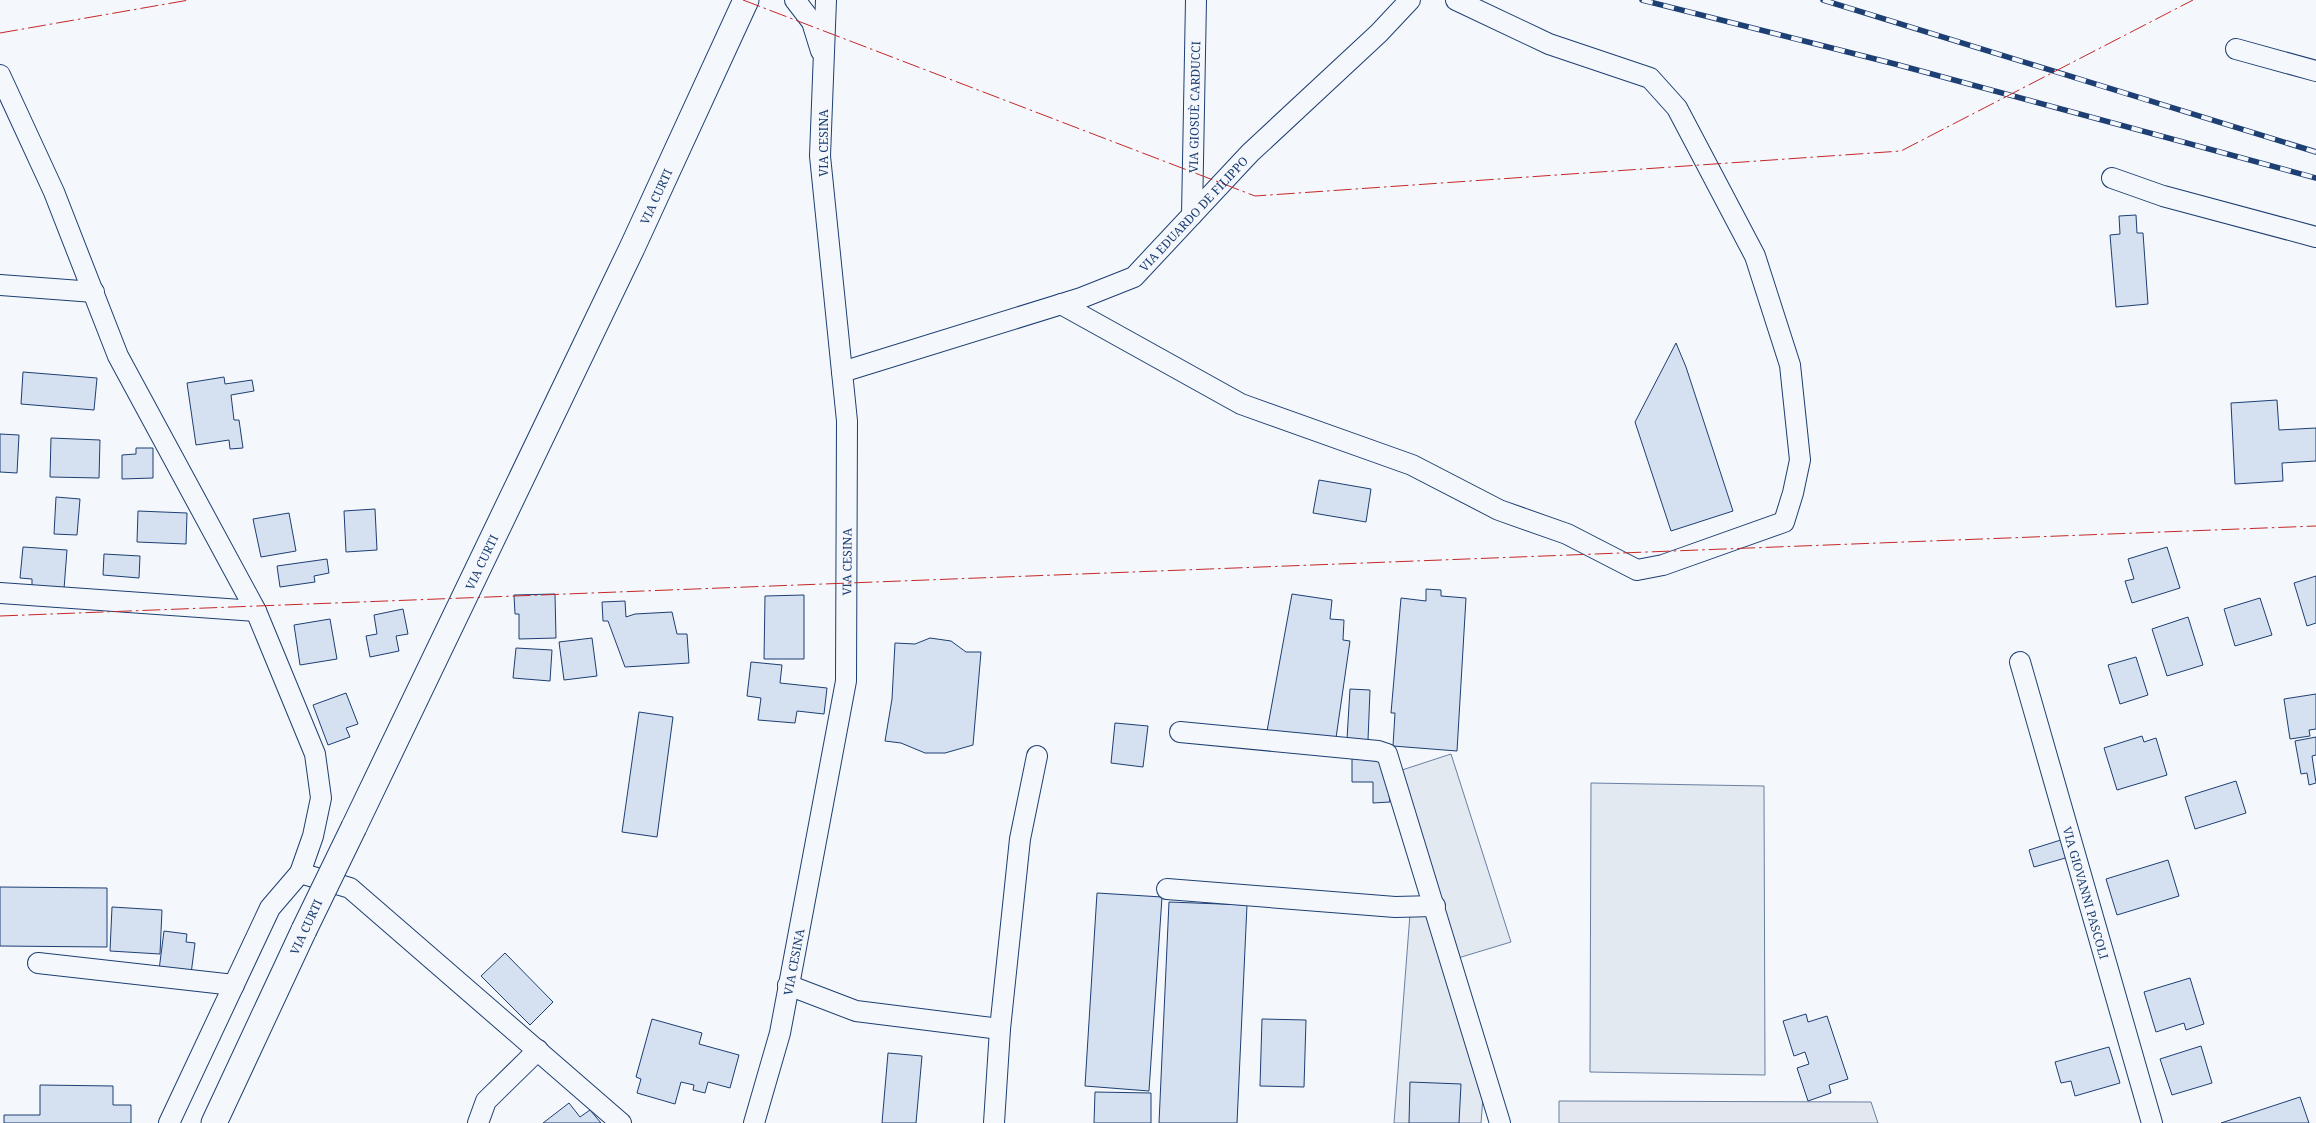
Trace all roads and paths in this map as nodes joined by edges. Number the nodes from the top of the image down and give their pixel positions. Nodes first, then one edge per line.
1 (746, 0) edge
2 (765, 0) edge
3 (795, 0) edge
4 (826, 0) edge
5 (1196, 0) edge
6 (1410, 0) edge
7 (1456, 0) edge
8 (735, 22) junction
9 (2236, 49) dead end
10 (825, 63) junction
11 (2316, 71) edge
12 (0, 74) edge
13 (2112, 178) dead end
14 (1192, 215) junction
15 (2316, 237) edge
16 (0, 285) edge
17 (94, 292) junction
18 (1061, 304) junction
19 (842, 372) junction
20 (0, 593) edge
21 (256, 611) junction
22 (2020, 662) dead end
23 (1180, 732) dead end
24 (1037, 756) dead end
25 (300, 873) junction
26 (1167, 888) dead end
27 (1434, 906) junction
28 (38, 963) dead end
29 (234, 985) junction
30 (788, 985) junction
31 (1000, 1029) junction
32 (538, 1050) junction
33 (169, 1123) edge
34 (214, 1123) edge
35 (478, 1123) edge
36 (621, 1123) edge
37 (754, 1123) edge
38 (994, 1123) edge
39 (1500, 1123) edge
40 (2152, 1123) edge

1 - 8 main road, VIA CURTI
2 - 8 main road
3 - 10 street, VIA CESINA
4 - 10 street
5 - 14 street, VIA GIOSUÈ CARDUCCI
6 - 14 street, VIA EDUARDO DE FILIPPO
7 - 18 street
8 - 34 main road, VIA CURTI, bridge
9 - 11 street
10 - 19 street, VIA CESINA
12 - 17 street
13 - 15 street
14 - 18 street, VIA EDUARDO DE FILIPPO
16 - 17 street
17 - 21 street
18 - 19 street, VIA EDUARDO DE FILIPPO
19 - 30 street, VIA CESINA
20 - 21 street
21 - 25 street
22 - 40 street, VIA GIOVANNI PASCOLI
23 - 27 street
24 - 31 street
25 - 29 street
25 - 32 street
26 - 27 street
27 - 39 street
28 - 29 street
29 - 33 street
30 - 31 street
30 - 37 street, VIA CESINA
31 - 38 street
32 - 35 street
32 - 36 street

